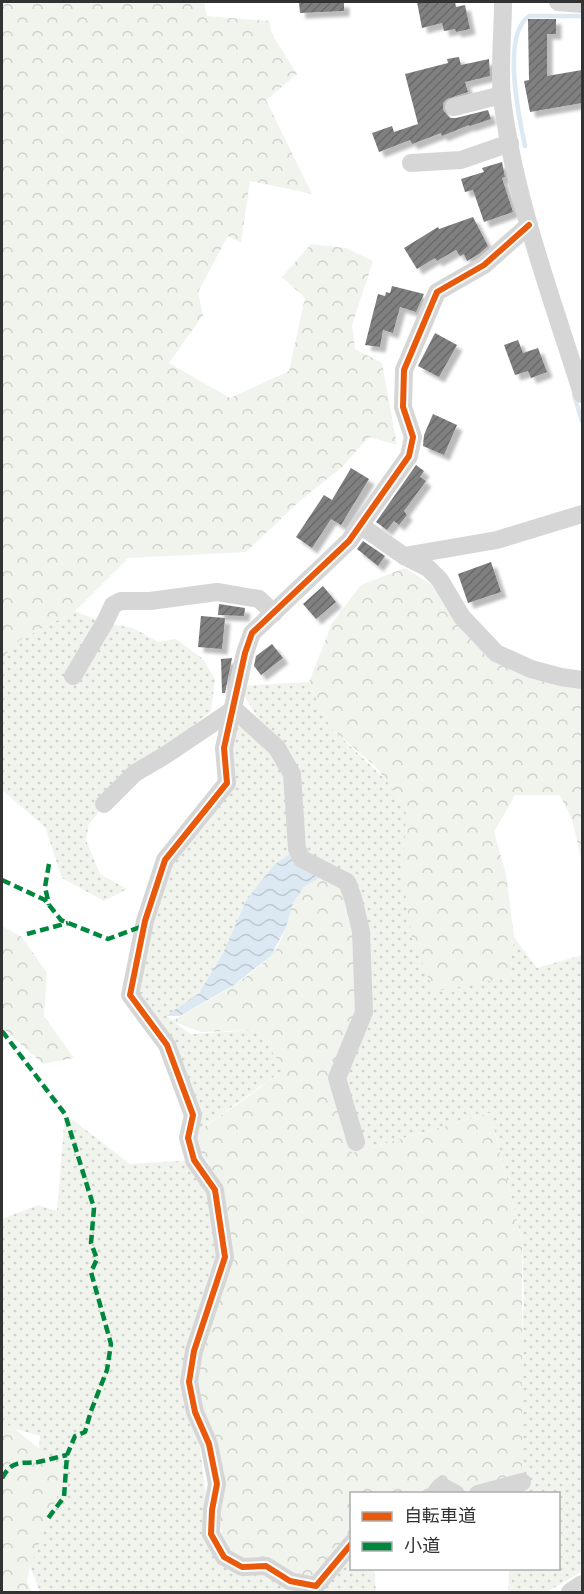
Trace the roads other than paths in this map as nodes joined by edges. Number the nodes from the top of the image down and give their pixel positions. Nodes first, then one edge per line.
1 (503, 2) edge
2 (558, 2) edge
3 (582, 4) edge
4 (502, 95) junction
5 (454, 107) dead end
6 (510, 142) junction
7 (411, 163) dead end
8 (525, 229) junction
9 (582, 394) edge
10 (582, 514) edge
11 (360, 525) junction
12 (404, 556) junction
13 (274, 613) junction
14 (73, 676) dead end
15 (582, 680) edge
16 (234, 709) junction
17 (104, 804) dead end
18 (356, 1142) dead end
19 (522, 1482) dead end
20 (436, 1492) edge
21 (452, 1492) edge
22 (485, 1492) edge
23 (350, 1544) edge
24 (582, 1584) edge
25 (570, 1593) edge

1 - 4 street
2 - 3 street
4 - 5 street
4 - 6 street
6 - 7 street
6 - 8 street
8 - 9 street
8 - 11 street
10 - 12 street
11 - 12 street
11 - 13 street
12 - 15 street
13 - 14 street
13 - 16 street
16 - 17 street
16 - 18 street
16 - 23 street
19 - 22 street
20 - 21 street
24 - 25 street

